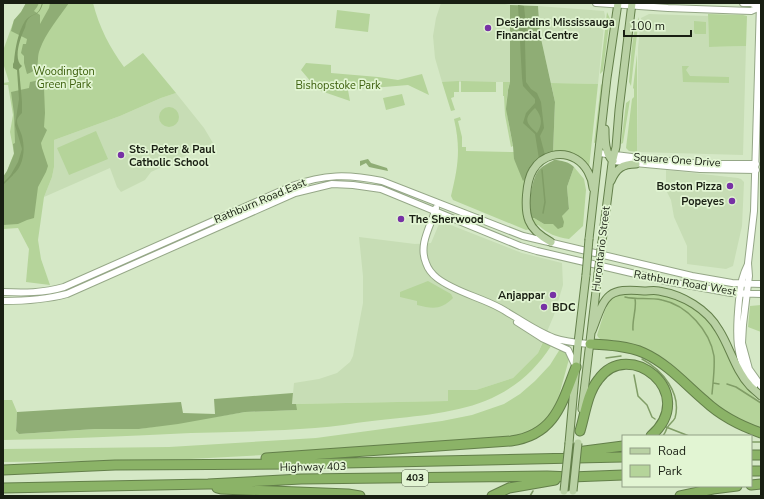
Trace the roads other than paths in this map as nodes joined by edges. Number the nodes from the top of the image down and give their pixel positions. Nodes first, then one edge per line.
1 (596, 3) edge
2 (742, 3) edge
3 (618, 4) edge
4 (632, 4) edge
5 (760, 5) edge
6 (607, 80) junction
7 (599, 153) junction
8 (612, 157) junction
9 (636, 164) junction
10 (756, 167) junction
11 (609, 185) junction
12 (438, 202) junction
13 (592, 204) junction
14 (435, 211) junction
15 (551, 242) junction
16 (615, 257) joint
17 (748, 263) junction
18 (610, 268) joint
19 (741, 283) junction
20 (748, 284) junction
21 (761, 284) edge
22 (3, 292) edge
23 (743, 293) junction
24 (761, 294) edge
25 (3, 300) edge
26 (592, 331) junction
27 (578, 343) junction
28 (563, 344) junction
29 (590, 344) junction
30 (576, 367) junction
31 (761, 386) edge
32 (761, 395) edge
33 (580, 432) junction
34 (761, 433) edge
35 (652, 435) edge
36 (622, 446) edge
37 (622, 457) edge
38 (549, 458) junction
39 (237, 464) junction
40 (3, 470) edge
41 (622, 475) edge
42 (570, 477) junction
43 (208, 484) junction
44 (729, 487) edge
45 (3, 488) edge
46 (573, 493) edge
47 (564, 494) edge
48 (360, 496) edge
49 (492, 496) edge
50 (680, 496) edge

1 - 3 street
2 - 5 street
3 - 4 street
3 - 6 main road, Hurontario Street
4 - 5 street
4 - 8 main road, Hurontario Street
5 - 10 street
6 - 7 main road, Hurontario Street
6 - 8 main road
7 - 8 street, Square One Drive
7 - 13 main road, Hurontario Street
8 - 9 street, Square One Drive
8 - 10 street, Square One Drive
8 - 11 main road, Hurontario Street
9 - 10 street, Square One Drive
9 - 11 main road
10 - 17 street
11 - 26 main road, Hurontario Street, bridge
12 - 14 street
12 - 15 street, Rathburn Road East
12 - 22 street, Rathburn Road East
13 - 15 main road
13 - 27 main road, Hurontario Street, bridge
14 - 18 street, Rathburn Road East
14 - 25 street, Rathburn Road East
14 - 28 street
15 - 16 street, Rathburn Road East
16 - 19 street, Rathburn Road West
17 - 19 street
17 - 20 street
18 - 23 street, Rathburn Road West
19 - 20 street, Rathburn Road West
19 - 23 street
20 - 21 street, Rathburn Road West
20 - 23 street
23 - 24 street, Rathburn Road West
23 - 31 street
23 - 32 street
26 - 29 main road, Hurontario Street
26 - 32 main road
27 - 28 street
27 - 29 street
27 - 30 main road, Hurontario Street
28 - 30 street
29 - 33 main road, Hurontario Street
29 - 34 highway
30 - 39 highway
30 - 47 main road, Hurontario Street, bridge
33 - 35 highway
33 - 46 main road, Hurontario Street, bridge
36 - 38 highway
37 - 38 highway, Highway 403 / 403
38 - 39 highway, Highway 403 / 403
39 - 40 highway, Highway 403 / 403
41 - 42 highway, Highway 403 / 403
42 - 43 highway, Highway 403 / 403
42 - 49 highway
43 - 45 highway, Highway 403 / 403
43 - 48 highway
44 - 50 highway

